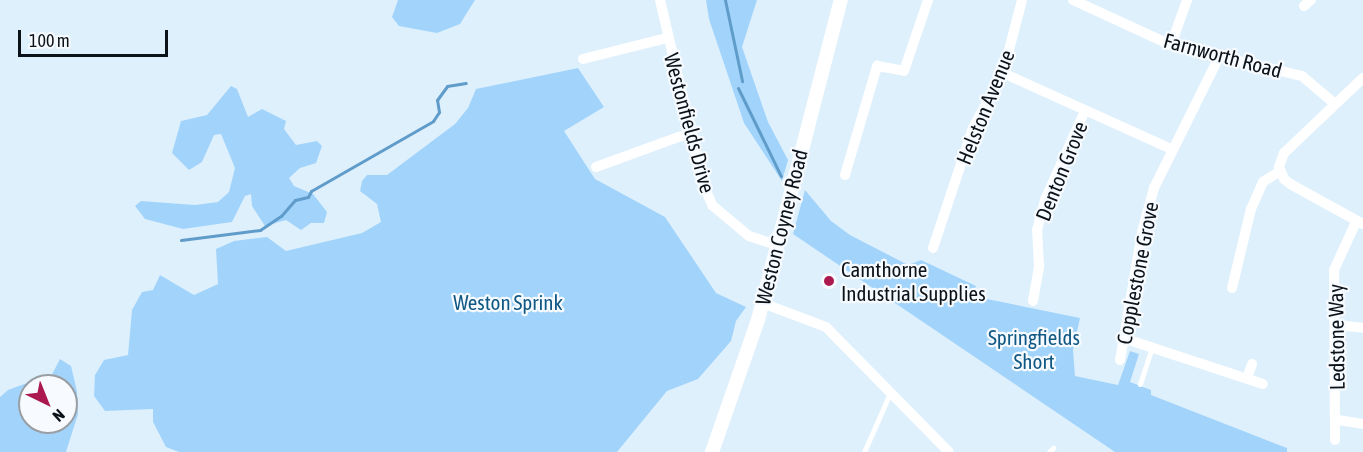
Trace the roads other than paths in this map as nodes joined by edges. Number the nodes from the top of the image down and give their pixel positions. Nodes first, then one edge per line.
1 (660, 0) edge
2 (841, 0) edge
3 (928, 0) edge
4 (1022, 0) edge
5 (1073, 0) edge
6 (1187, 0) edge
7 (667, 38) junction
8 (1171, 45) junction
9 (1219, 57) junction
10 (583, 58) dead end
11 (1003, 73) junction
12 (1363, 78) edge
13 (1334, 103) junction
14 (1084, 112) junction
15 (692, 132) junction
16 (1171, 149) junction
17 (596, 167) dead end
18 (1280, 171) junction
19 (845, 175) dead end
20 (1359, 223) edge
21 (777, 245) junction
22 (933, 248) dead end
23 (1236, 272) junction
24 (1249, 275) dead end
25 (1232, 288) dead end
26 (1033, 301) dead end
27 (762, 303) junction
28 (1336, 325) junction
29 (1363, 328) edge
30 (1126, 339) junction
31 (1152, 347) junction
32 (1120, 360) dead end
33 (1252, 364) dead end
34 (1247, 378) junction
35 (1140, 384) dead end
36 (1263, 384) dead end
37 (890, 393) junction
38 (1338, 420) junction
39 (1363, 424) edge
40 (1335, 440) dead end
41 (712, 452) edge
42 (864, 452) edge
43 (949, 452) edge

1 - 7 street, Westonfields Drive
2 - 21 street, Weston Coyney Road
3 - 19 street
4 - 11 street, Helston Avenue
5 - 8 street, Farnworth Road
6 - 8 street
7 - 10 street
7 - 15 street, Westonfields Drive
8 - 9 street, Farnworth Road
9 - 13 street, Farnworth Road
9 - 16 street, Copplestone Grove
11 - 14 street
11 - 22 street, Helston Avenue
12 - 13 street
13 - 18 street
14 - 16 street
14 - 26 street, Denton Grove
15 - 17 street
15 - 21 street, Westonfields Drive
16 - 30 street, Copplestone Grove
18 - 20 street
18 - 23 street
20 - 28 street, Ledstone Way
21 - 27 street, Weston Coyney Road
23 - 24 street
23 - 25 street
27 - 37 street
27 - 41 street, Weston Coyney Road
28 - 29 street
28 - 38 street, Ledstone Way
30 - 31 street
30 - 32 street, Copplestone Grove
31 - 34 street
31 - 35 lane
33 - 34 street
34 - 36 street
37 - 42 lane
37 - 43 street
38 - 39 street, Ledstone Way
38 - 40 street, Ledstone Way

